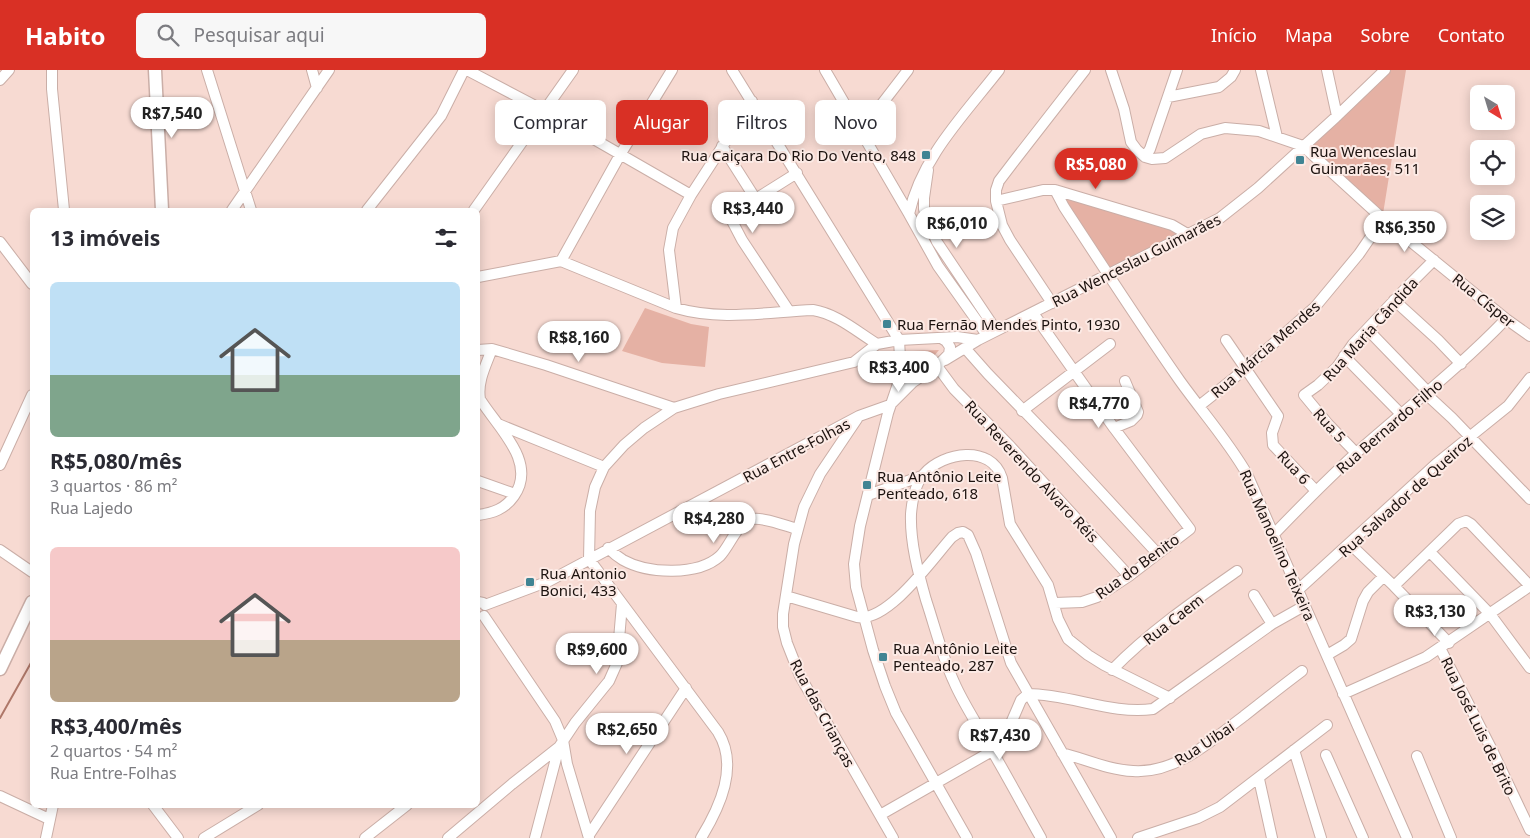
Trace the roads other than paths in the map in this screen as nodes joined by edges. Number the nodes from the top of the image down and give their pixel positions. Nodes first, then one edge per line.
1 (9, 70) edge
2 (52, 70) edge
3 (156, 70) edge
4 (207, 70) edge
5 (312, 70) edge
6 (329, 70) edge
7 (465, 70) edge
8 (573, 70) edge
9 (672, 70) edge
10 (732, 70) edge
11 (826, 70) edge
12 (908, 70) edge
13 (999, 70) edge
14 (1085, 70) edge
15 (1111, 70) edge
16 (1177, 70) edge
17 (1236, 70) edge
18 (1261, 70) edge
19 (1326, 70) edge
20 (1385, 70) edge
21 (0, 80) edge
22 (317, 88) junction
23 (1168, 97) junction
24 (523, 100) edge
25 (552, 100) edge
26 (751, 100) edge
27 (843, 100) edge
28 (885, 100) edge
29 (1337, 116) junction
30 (1277, 137) junction
31 (520, 145) edge
32 (601, 145) edge
33 (780, 145) edge
34 (869, 145) edge
35 (722, 146) joint
36 (1303, 146) junction
37 (620, 156) junction
38 (1146, 157) junction
39 (929, 164) junction
40 (797, 173) junction
41 (1055, 190) junction
42 (246, 191) junction
43 (691, 195) junction
44 (755, 198) junction
45 (913, 198) junction
46 (924, 198) junction
47 (901, 199) junction
48 (996, 201) junction
49 (64, 208) edge
50 (162, 208) edge
51 (233, 208) edge
52 (250, 208) edge
53 (369, 208) edge
54 (475, 208) edge
55 (909, 214) junction
56 (1383, 219) junction
57 (1189, 235) junction
58 (2, 249) edge
59 (1434, 260) junction
60 (561, 261) junction
61 (1109, 275) junction
62 (480, 277) edge
63 (30, 282) edge
64 (1394, 300) junction
65 (1052, 303) junction
66 (676, 308) junction
67 (789, 311) junction
68 (1033, 313) junction
69 (1506, 319) junction
70 (1368, 330) junction
71 (987, 335) junction
72 (1530, 336) edge
73 (941, 338) junction
74 (899, 340) junction
75 (1226, 340) dead end
76 (877, 344) junction
77 (1110, 344) dead end
78 (965, 348) junction
79 (492, 349) junction
80 (480, 350) edge
81 (1344, 356) junction
82 (1460, 364) junction
83 (938, 366) junction
84 (1246, 367) junction
85 (1074, 371) junction
86 (901, 375) junction
87 (1530, 378) edge
88 (1125, 381) dead end
89 (913, 382) junction
90 (480, 383) edge
91 (896, 388) junction
92 (1426, 392) junction
93 (1304, 396) joint
94 (30, 399) edge
95 (480, 399) edge
96 (890, 405) junction
97 (1199, 406) junction
98 (674, 408) junction
99 (870, 411) junction
100 (1022, 411) junction
101 (1401, 414) junction
102 (859, 416) junction
103 (497, 424) junction
104 (1114, 428) junction
105 (1470, 437) junction
106 (4, 448) edge
107 (1356, 453) junction
108 (0, 465) edge
109 (604, 467) junction
110 (922, 476) junction
111 (480, 482) edge
112 (1316, 491) junction
113 (1527, 492) edge
114 (515, 494) junction
115 (868, 495) junction
116 (480, 515) edge
117 (798, 529) junction
118 (1274, 534) junction
119 (1350, 544) junction
120 (608, 548) junction
121 (0, 550) edge
122 (1430, 552) junction
123 (1157, 553) junction
124 (589, 559) junction
125 (30, 571) edge
126 (1237, 572) dead end
127 (920, 576) junction
128 (1129, 576) junction
129 (1383, 576) junction
130 (1394, 586) junction
131 (1530, 586) edge
132 (1298, 590) junction
133 (1254, 595) dead end
134 (786, 596) junction
135 (622, 604) junction
136 (1055, 604) junction
137 (1304, 606) junction
138 (30, 609) edge
139 (481, 610) edge
140 (1490, 614) junction
141 (864, 618) junction
142 (1272, 624) junction
143 (1445, 645) junction
144 (1327, 655) junction
145 (1530, 668) edge
146 (0, 669) edge
147 (1112, 670) junction
148 (1302, 671) dead end
149 (686, 688) junction
150 (1156, 692) junction
151 (1028, 694) junction
152 (1343, 694) junction
153 (1170, 698) junction
154 (1154, 709) junction
155 (1327, 725) dead end
156 (561, 744) junction
157 (992, 750) junction
158 (1294, 750) junction
159 (1062, 753) junction
160 (1326, 755) dead end
161 (1417, 756) dead end
162 (1259, 779) junction
163 (936, 784) junction
164 (0, 796) edge
165 (52, 808) edge
166 (155, 808) edge
167 (253, 808) edge
168 (403, 808) edge
169 (880, 815) junction
170 (49, 819) junction
171 (1530, 830) edge
172 (704, 836) edge
173 (589, 837) edge
174 (46, 838) edge
175 (178, 838) edge
176 (204, 838) edge
177 (365, 838) edge
178 (448, 838) edge
179 (534, 838) edge
180 (893, 838) edge
181 (967, 838) edge
182 (1041, 838) edge
183 (1111, 838) edge
184 (1138, 838) edge
185 (1272, 838) edge
186 (1320, 838) edge
187 (1363, 838) edge
188 (1407, 838) edge
189 (1451, 838) edge

1 - 21 street
2 - 49 street
3 - 50 main road
4 - 42 street
5 - 22 street
6 - 22 street
7 - 24 street
7 - 53 street
8 - 25 street
9 - 37 street
10 - 26 street
11 - 27 street
12 - 28 street
13 - 39 street
14 - 48 street
15 - 38 street
16 - 23 street
17 - 23 street
18 - 30 street
19 - 29 street
20 - 29 street, Rua Wenceslau Guimarães
22 - 42 street
23 - 38 street
29 - 36 street, Rua Wenceslau Guimarães
30 - 36 street
30 - 38 street
31 - 54 street
32 - 37 street
33 - 40 street
34 - 47 street
35 - 43 street
35 - 44 street
36 - 56 street, Rua Císper
36 - 57 street, Rua Wenceslau Guimarães
37 - 43 street
37 - 60 street
39 - 45 street
39 - 46 street
40 - 44 street
40 - 74 street
41 - 48 street
41 - 57 street
41 - 61 street, Rua Manoelino Teixeira
42 - 51 street
42 - 52 street
43 - 66 street
44 - 67 street
45 - 46 street
45 - 47 street
45 - 55 street
46 - 71 street
47 - 55 street
48 - 65 street
55 - 71 street
56 - 59 street, Rua Císper
56 - 84 street, Rua Márcia Mendes
57 - 61 street, Rua Wenceslau Guimarães
58 - 63 street
59 - 64 street, Rua Maria Cândida
59 - 69 street, Rua Císper
60 - 62 street
60 - 66 street
61 - 65 street, Rua Wenceslau Guimarães
61 - 97 street, Rua Manoelino Teixeira
64 - 70 street, Rua Maria Cândida
64 - 82 street
65 - 68 street, Rua Wenceslau Guimarães
66 - 67 street
67 - 76 street
68 - 71 street, Rua Wenceslau Guimarães
68 - 85 street
69 - 72 street, Rua Císper
69 - 82 street, Rua Bernardo Filho
70 - 81 street, Rua Maria Cândida
70 - 92 street
71 - 73 street
71 - 78 street, Rua Wenceslau Guimarães
73 - 74 street
73 - 83 street
74 - 76 street
74 - 86 street
75 - 84 street
76 - 98 street
77 - 85 street
78 - 83 street, Rua Wenceslau Guimarães
78 - 100 street
79 - 80 street
79 - 90 street
79 - 98 street
81 - 93 street, Rua Maria Cândida
81 - 101 street
82 - 92 street, Rua Bernardo Filho
83 - 89 street, Rua Wenceslau Guimarães
83 - 128 street, Rua Reverendo Alvaro Réis
84 - 97 street, Rua Márcia Mendes
84 - 112 street, Rua 6
85 - 100 street
85 - 104 street
86 - 89 street
86 - 91 street
87 - 105 street, Rua Salvador de Queiroz
88 - 104 street
89 - 96 street, Rua Wenceslau Guimarães
91 - 96 street
91 - 99 street, Rua Entre-Folhas
92 - 101 street, Rua Bernardo Filho
92 - 105 street
93 - 107 street, Rua 5
94 - 106 street
95 - 103 street
96 - 99 street, Rua Entre-Folhas
96 - 115 street
97 - 118 street, Rua Manoelino Teixeira
98 - 109 street
99 - 102 street, Rua Entre-Folhas
100 - 123 street
101 - 107 street, Rua Bernardo Filho
102 - 117 street, Rua das Crianças
102 - 120 street, Rua Entre-Folhas
103 - 109 street
103 - 114 street
104 - 123 street, Rua do Benito
105 - 113 street
105 - 119 street, Rua Salvador de Queiroz
106 - 108 street
107 - 112 street, Rua Bernardo Filho
109 - 124 street
110 - 115 street
110 - 127 street
110 - 136 street
111 - 114 street
112 - 118 street, Rua Bernardo Filho
114 - 116 street
115 - 141 street
117 - 120 street
117 - 134 street, Rua das Crianças
118 - 132 street, Rua Manoelino Teixeira
119 - 129 street, Rua José Luis de Brito
119 - 132 street, Rua Salvador de Queiroz
120 - 124 street, Rua Entre-Folhas
121 - 125 street
122 - 130 street
122 - 131 street
122 - 140 street
123 - 128 street, Rua do Benito
124 - 135 street
124 - 139 street, Rua Entre-Folhas
126 - 147 street, Rua Caem
127 - 141 street
127 - 151 street
127 - 157 street
128 - 136 street, Rua do Benito
129 - 130 street, Rua José Luis de Brito
129 - 144 street
130 - 143 street, Rua José Luis de Brito
131 - 140 street
132 - 137 street, Rua Manoelino Teixeira
133 - 142 street
134 - 141 street
134 - 169 street, Rua das Crianças
135 - 149 street
135 - 156 street
136 - 147 street
137 - 142 street
137 - 144 street, Rua Manoelino Teixeira
138 - 146 main road
139 - 156 street
140 - 143 street
140 - 145 street
141 - 163 street
142 - 153 street
143 - 152 street
143 - 171 street, Rua José Luis de Brito
144 - 152 street, Rua Manoelino Teixeira
147 - 150 street
148 - 159 street, Rua Uibai
149 - 172 street
149 - 173 street
150 - 153 street
150 - 154 street
151 - 154 street
151 - 157 street
151 - 159 street
152 - 188 street, Rua Manoelino Teixeira
153 - 154 street
155 - 158 street
156 - 173 street
156 - 178 street
156 - 179 street
157 - 163 street
157 - 182 street
158 - 162 street
158 - 186 street
159 - 183 street
160 - 187 street
161 - 189 street
162 - 184 street
162 - 185 street
163 - 169 street
163 - 181 street
164 - 170 street
165 - 170 street
166 - 175 street
167 - 176 street
168 - 177 street
169 - 180 street, Rua das Crianças
170 - 174 street

